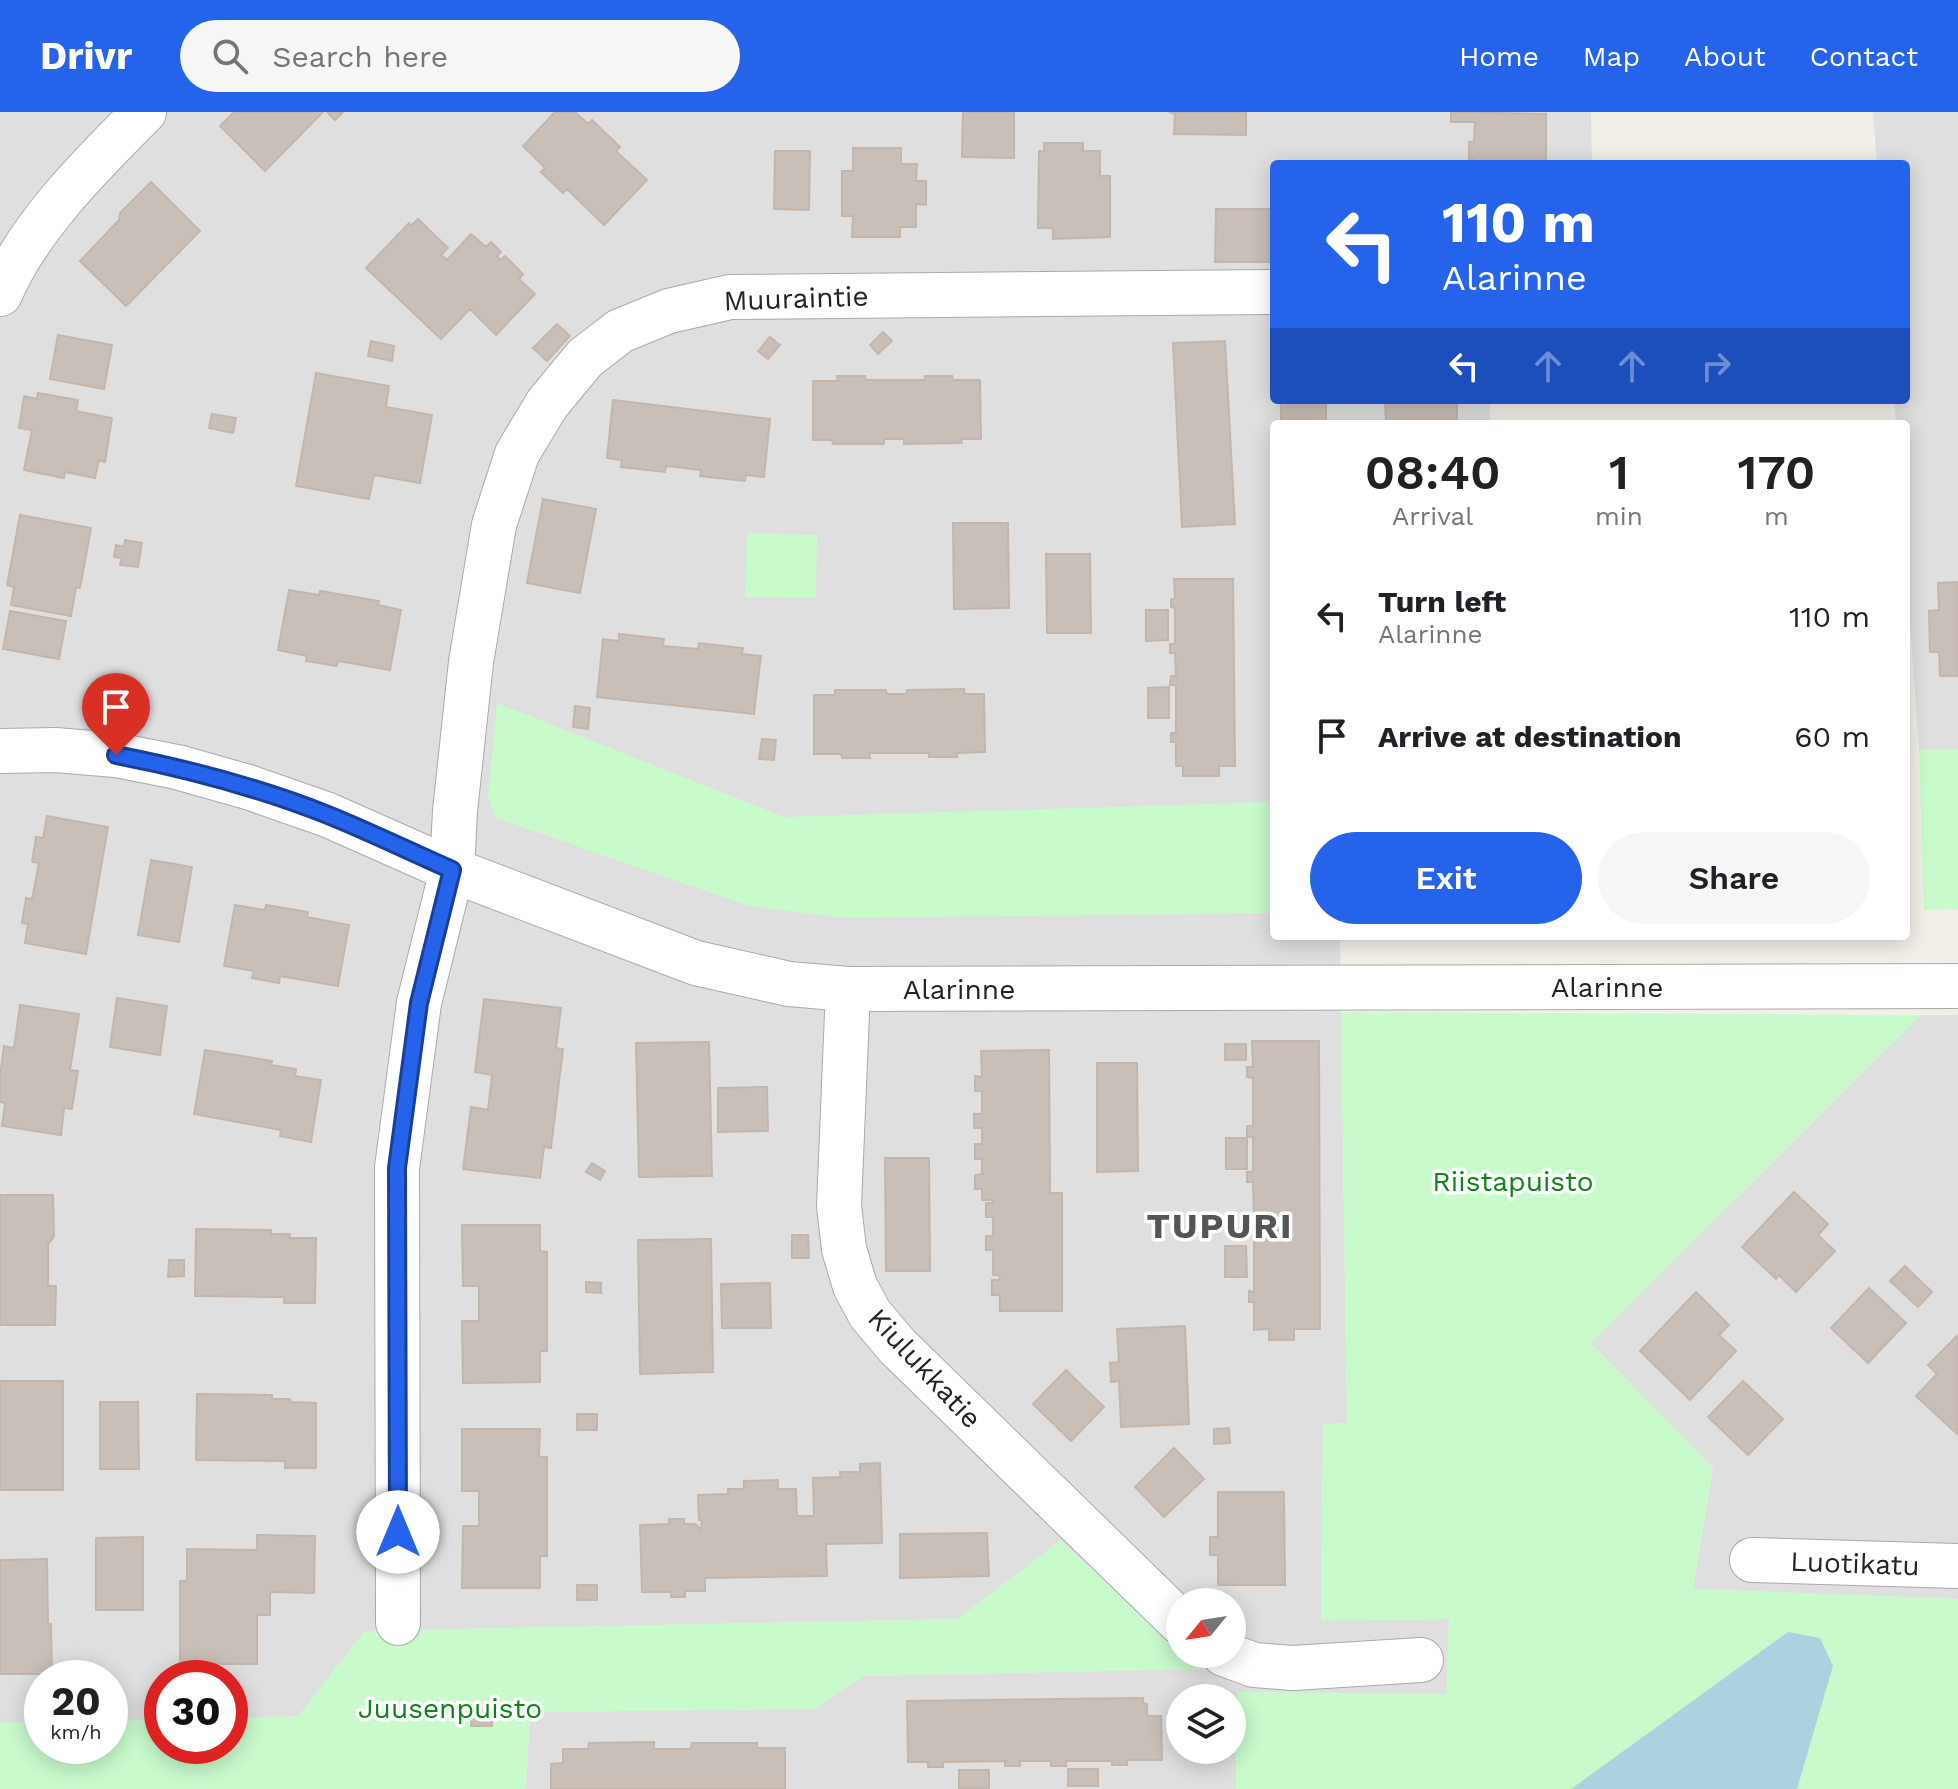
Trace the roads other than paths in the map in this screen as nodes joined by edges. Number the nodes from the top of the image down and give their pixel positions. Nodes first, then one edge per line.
1 (144, 112) edge
2 (1270, 292) edge
3 (0, 294) edge
4 (0, 751) edge
5 (452, 870) junction
6 (1958, 986) edge
7 (848, 989) junction
8 (1752, 1560) dead end
9 (1958, 1566) edge
10 (1166, 1608) edge
11 (398, 1623) dead end
12 (1421, 1660) dead end
13 (1246, 1662) edge

1 - 3 street
2 - 5 street, Muuraintie
4 - 5 street, Alarinne
5 - 7 street, Alarinne
5 - 11 street, Muuraintie
6 - 7 street, Alarinne
7 - 10 street, Kiulukkatie
8 - 9 street, Luotikatu
12 - 13 street

